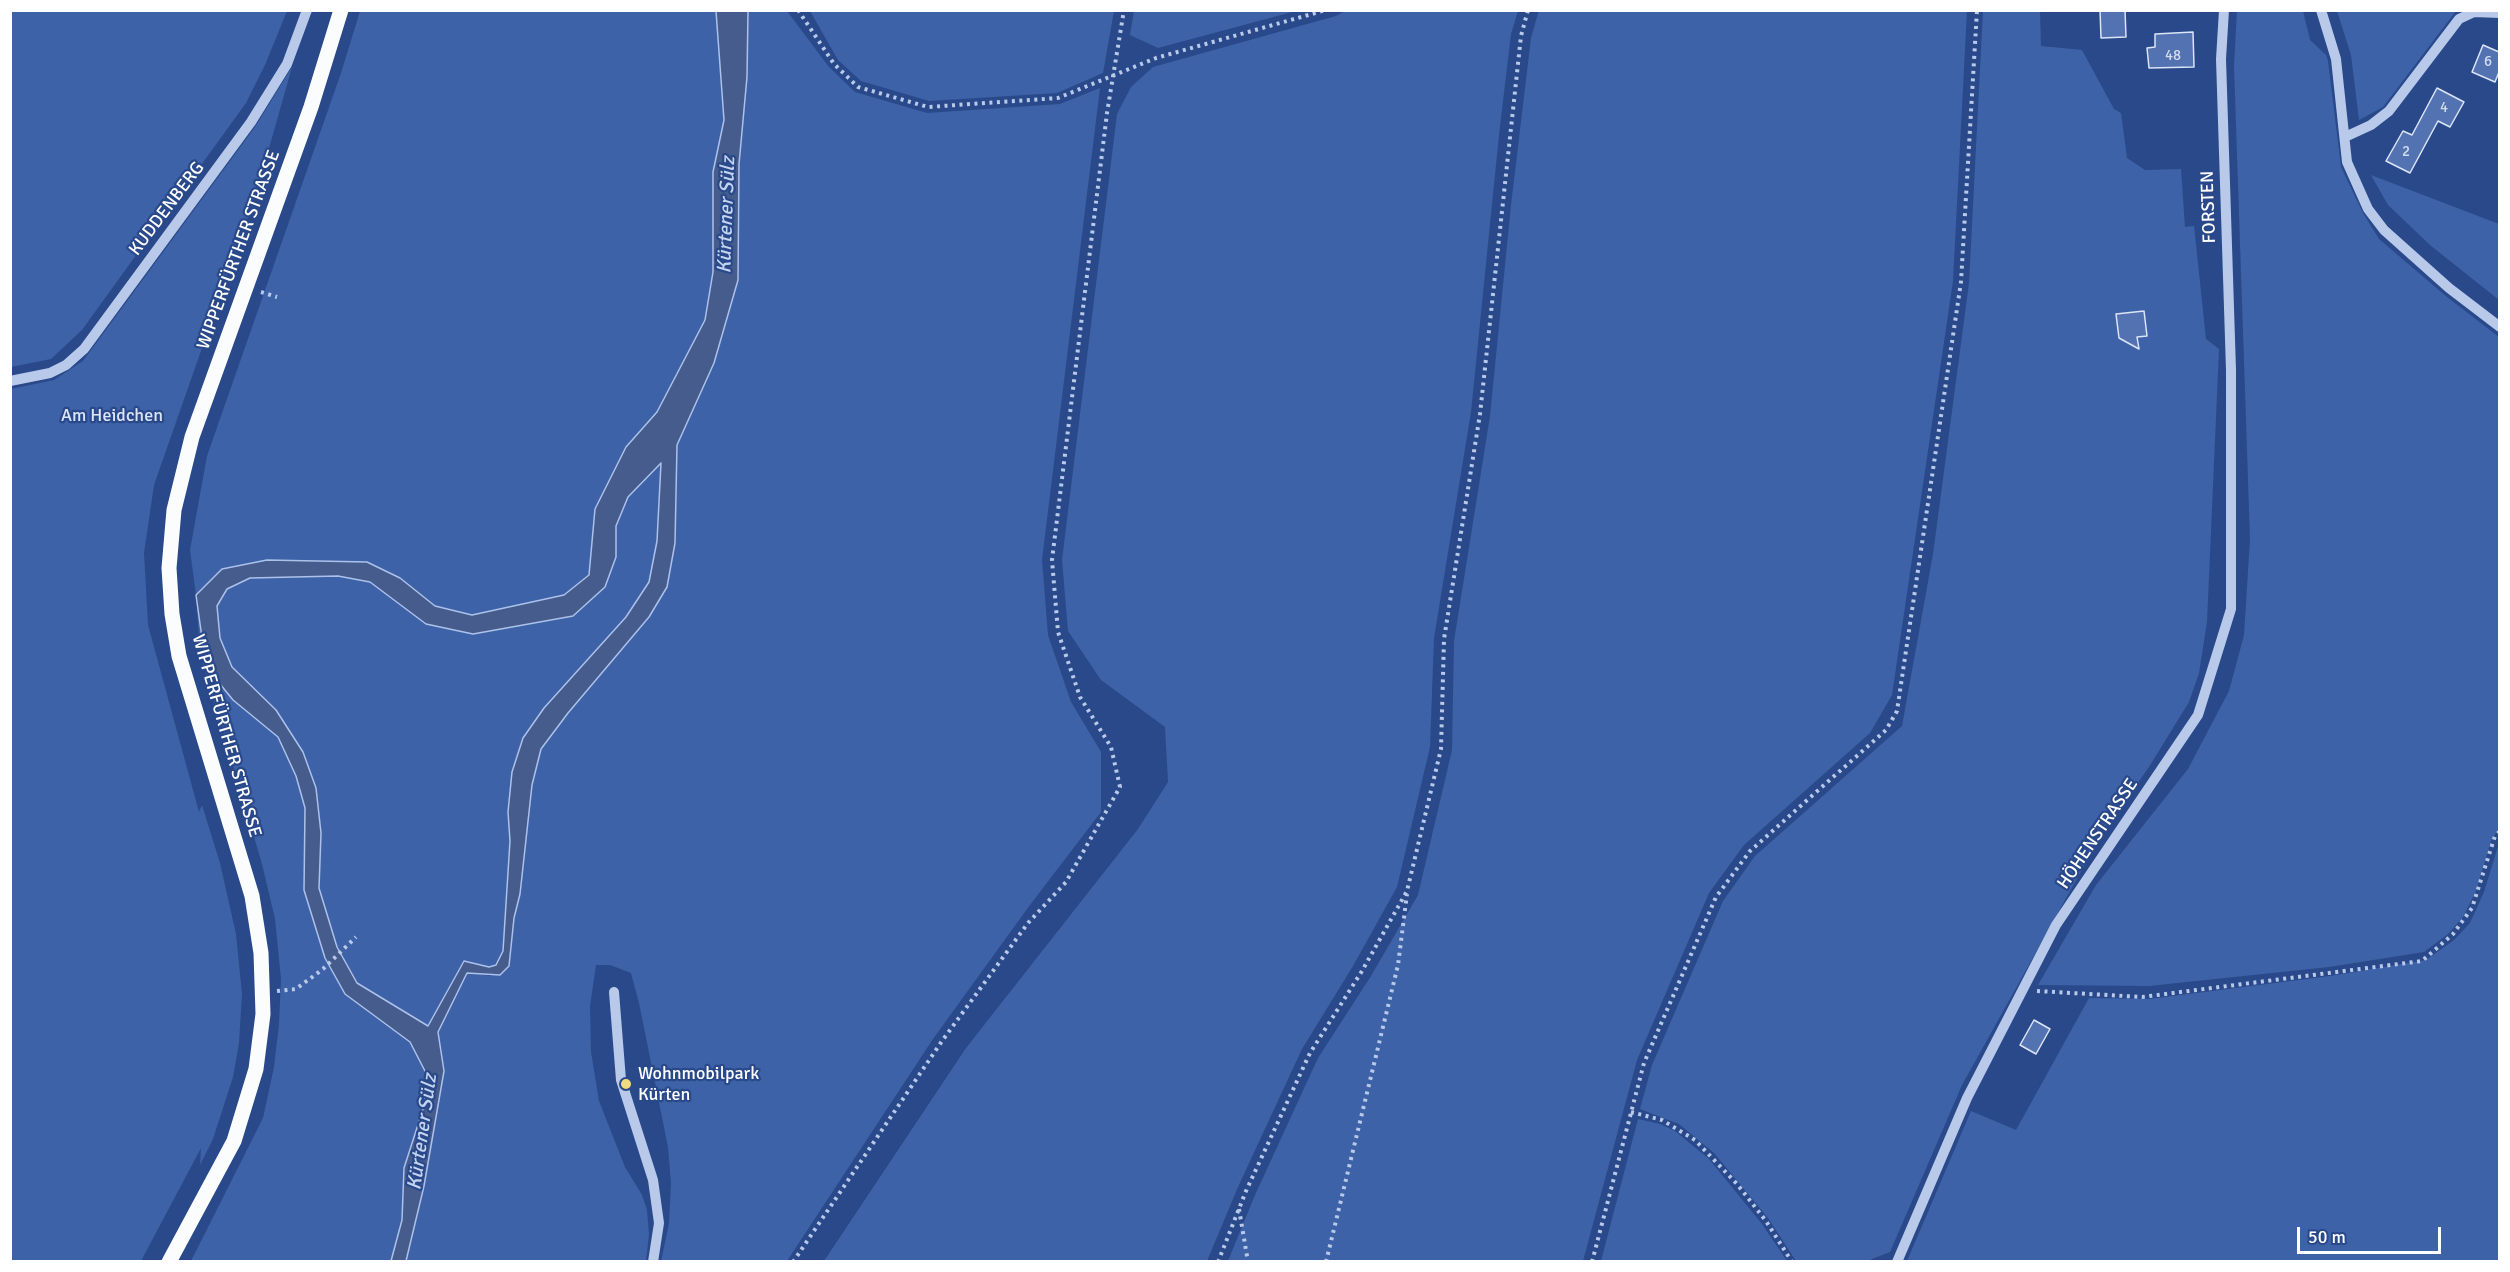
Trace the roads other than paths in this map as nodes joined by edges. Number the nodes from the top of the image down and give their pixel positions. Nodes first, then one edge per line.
1 (307, 10) edge
2 (341, 10) edge
3 (2224, 10) edge
4 (2321, 10) edge
5 (2499, 13) edge
6 (2345, 137) junction
7 (2499, 327) edge
8 (10, 381) edge
9 (2230, 404) joint
10 (614, 992) dead end
11 (169, 1262) edge
12 (653, 1262) edge
13 (1897, 1262) edge

1 - 8 street, KUDDENBERG
2 - 11 main road, WIPPERFÜRTHER STRASSE
3 - 9 street, FORSTEN
4 - 6 street
5 - 6 street
6 - 7 street
9 - 13 street, HÖHENSTRASSE
10 - 12 street

